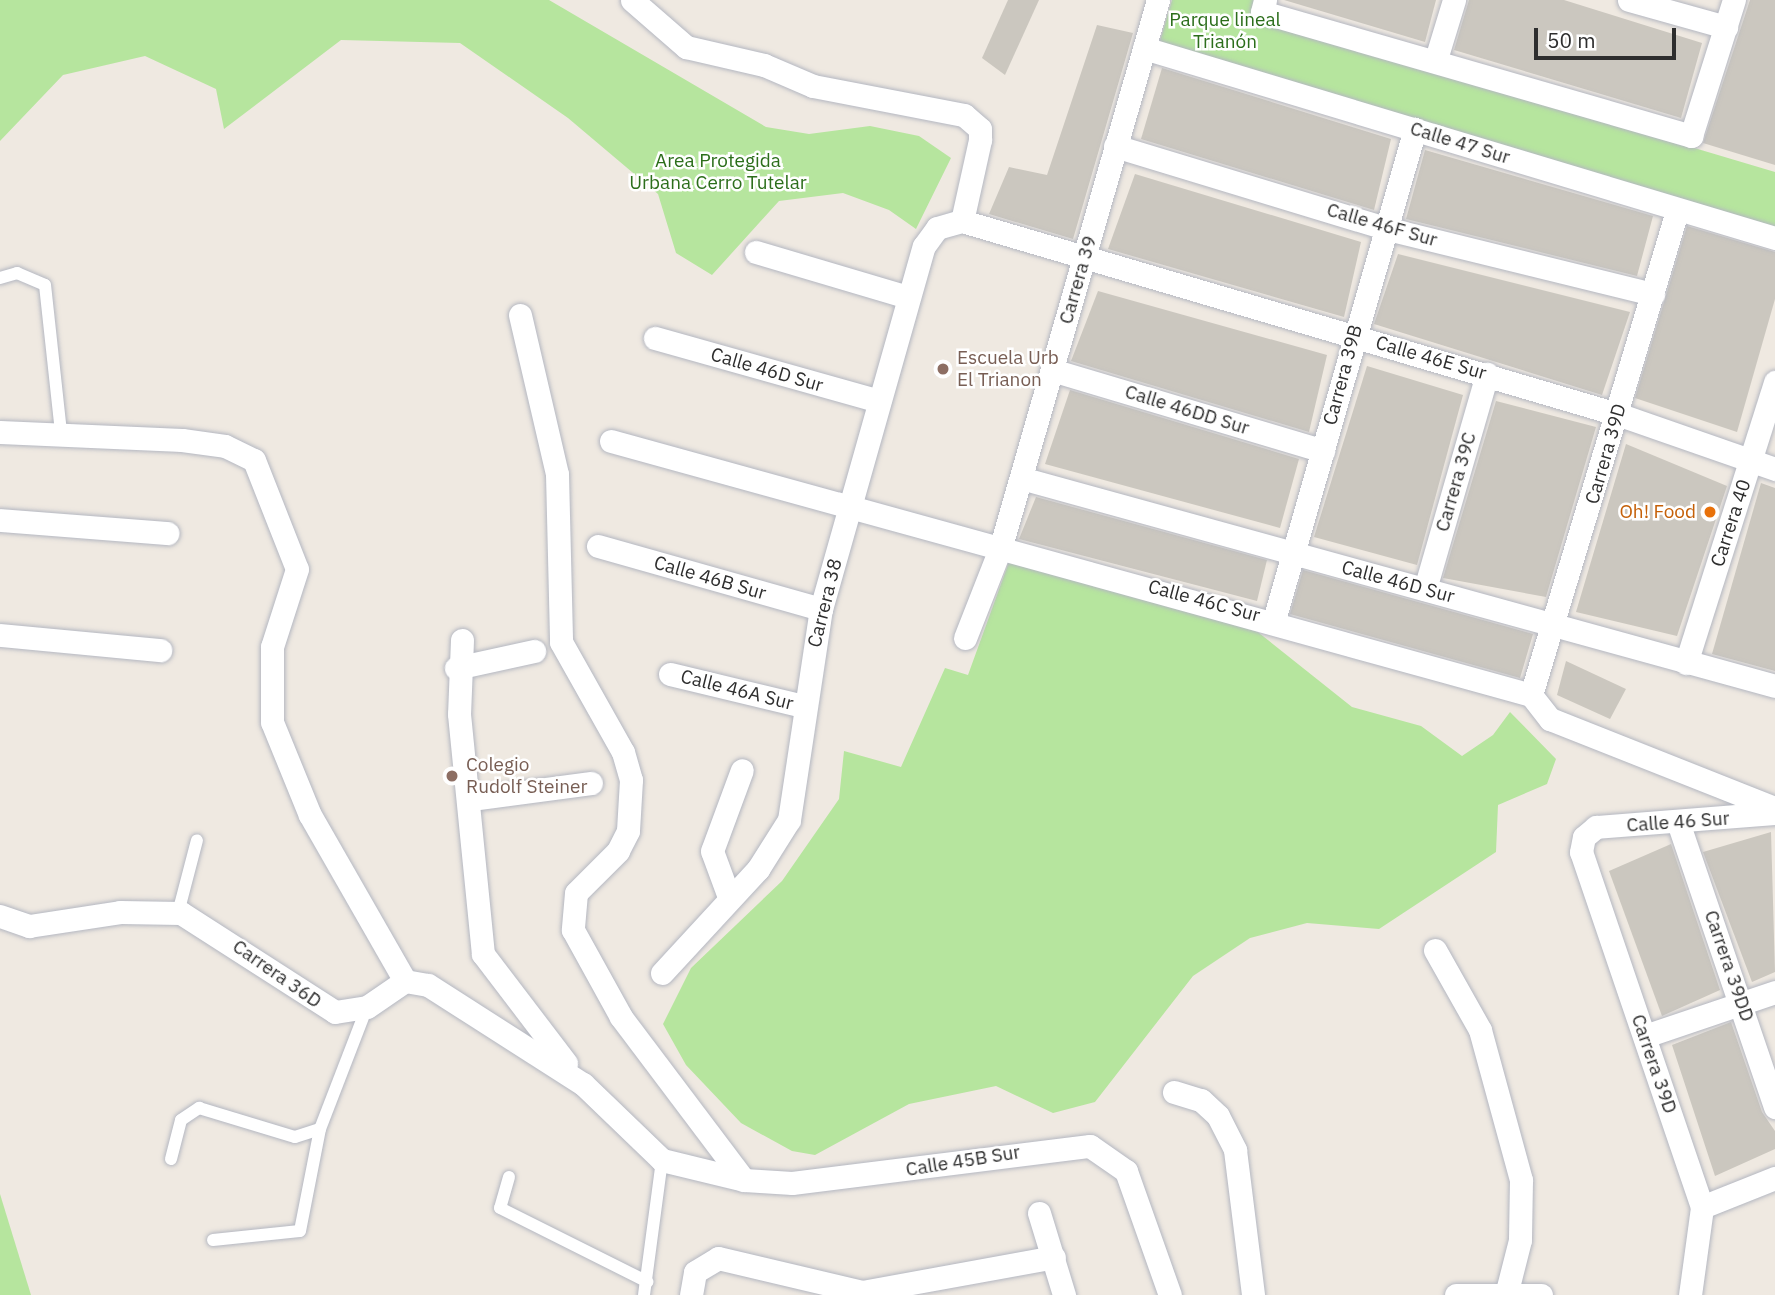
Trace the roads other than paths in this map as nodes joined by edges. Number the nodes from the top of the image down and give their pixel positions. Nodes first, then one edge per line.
1 (632, 0) edge
2 (1158, 0) edge
3 (1454, 0) edge
4 (1629, 0) edge
5 (1734, 0) edge
6 (1263, 6) edge
7 (1726, 27) junction
8 (1144, 48) junction
9 (1436, 59) junction
10 (1415, 129) junction
11 (1115, 146) junction
12 (1677, 211) junction
13 (962, 221) junction
14 (1388, 229) junction
15 (1775, 238) edge
16 (756, 252) dead end
17 (1084, 258) junction
18 (0, 278) edge
19 (1653, 294) junction
20 (908, 297) junction
21 (520, 315) dead end
22 (1353, 335) junction
23 (655, 338) dead end
24 (1052, 370) junction
25 (1487, 374) junction
26 (1775, 382) edge
27 (879, 401) junction
28 (1617, 414) junction
29 (0, 432) edge
30 (61, 432) junction
31 (611, 441) dead end
32 (1323, 451) junction
33 (1751, 460) junction
34 (1775, 469) edge
35 (1021, 478) junction
36 (850, 505) junction
37 (0, 520) edge
38 (167, 533) dead end
39 (598, 546) dead end
40 (1001, 546) junction
41 (1293, 554) junction
42 (1425, 589) junction
43 (821, 610) junction
44 (1274, 620) junction
45 (1557, 626) junction
46 (0, 635) edge
47 (965, 638) dead end
48 (462, 640) dead end
49 (160, 650) dead end
50 (534, 651) dead end
51 (1686, 663) junction
52 (456, 668) junction
53 (670, 674) dead end
54 (1775, 686) edge
55 (1531, 695) junction
56 (803, 706) junction
57 (743, 770) dead end
58 (591, 783) dead end
59 (471, 799) junction
60 (1775, 811) edge
61 (1679, 825) junction
62 (1584, 837) joint
63 (197, 840) dead end
64 (729, 897) junction
65 (178, 913) junction
66 (0, 916) edge
67 (1435, 950) dead end
68 (662, 973) dead end
69 (405, 981) junction
70 (1775, 992) edge
71 (1744, 1003) junction
72 (368, 1007) junction
73 (1645, 1036) junction
74 (583, 1084) junction
75 (1174, 1092) dead end
76 (1775, 1107) edge
77 (320, 1129) junction
78 (171, 1159) dead end
79 (662, 1160) junction
80 (509, 1177) dead end
81 (1775, 1178) edge
82 (744, 1180) junction
83 (1702, 1208) junction
84 (1039, 1213) dead end
85 (213, 1240) dead end
86 (1054, 1257) junction
87 (646, 1289) edge
88 (1507, 1291) junction
89 (691, 1295) edge
90 (1064, 1295) edge
91 (1170, 1295) edge
92 (1253, 1295) edge
93 (1456, 1295) edge
94 (1541, 1295) edge
95 (1690, 1295) edge

1 - 13 street
2 - 8 street, Carrera 39
3 - 9 street
4 - 7 street
5 - 7 street
6 - 9 street
7 - 9 street
8 - 10 street, Calle 47 Sur
8 - 11 street, Carrera 39
10 - 12 street, Calle 47 Sur
10 - 14 street, Carrera 39B
11 - 14 street, Calle 46F Sur
11 - 17 street, Carrera 39
12 - 15 street, Calle 47 Sur
12 - 19 street, Carrera 39D
13 - 17 street
13 - 20 street, Carrera 38
14 - 19 street, Calle 46F Sur
14 - 22 street, Carrera 39B
16 - 20 street
17 - 22 street, Calle 46E Sur
17 - 24 street, Carrera 39
18 - 30 lane
19 - 28 street, Carrera 39D
20 - 27 street, Carrera 38
21 - 82 street
22 - 25 street, Calle 46E Sur
22 - 32 street, Carrera 39B
23 - 27 street, Calle 46D Sur
24 - 32 street, Calle 46DD Sur
24 - 35 street, Carrera 39
25 - 28 street, Calle 46E Sur
25 - 42 street, Carrera 39C
26 - 33 street, Carrera 40
27 - 36 street, Carrera 38
28 - 33 street, Calle 46E Sur
28 - 45 street, Carrera 39D
29 - 30 street
30 - 69 street
31 - 36 street, Calle 46C Sur
32 - 41 street, Carrera 39B
33 - 34 street, Calle 46E Sur
33 - 51 street, Carrera 40
35 - 40 street, Carrera 39
35 - 41 street, Calle 46D Sur
36 - 40 street, Calle 46C Sur
36 - 43 street, Carrera 38
37 - 38 street
39 - 43 street, Calle 46B Sur
40 - 44 street, Calle 46C Sur
40 - 47 street, Carrera 39
41 - 42 street, Calle 46D Sur
41 - 44 street, Carrera 39B
42 - 45 street, Calle 46D Sur
43 - 56 street, Carrera 38
44 - 55 street, Calle 46C Sur
45 - 51 street, Calle 46D Sur
45 - 55 street, Carrera 39D
46 - 49 street
48 - 52 street
50 - 52 street
51 - 54 street, Calle 46D Sur
52 - 59 street
53 - 56 street, Calle 46A Sur
55 - 60 street
56 - 64 street, Carrera 38
57 - 64 street
58 - 59 street
59 - 74 street
60 - 61 street, Calle 46 Sur
61 - 62 street, Calle 46 Sur
61 - 71 street, Carrera 39DD
62 - 73 street, Carrera 39D
63 - 65 lane
64 - 68 street, Carrera 38
65 - 66 street, Carrera 36D
65 - 72 street, Carrera 36D
67 - 88 street
69 - 72 street, Carrera 36D
69 - 74 street
70 - 71 street
71 - 73 street
71 - 76 street, Carrera 39DD
72 - 77 lane
73 - 83 street, Carrera 39D
74 - 79 street
75 - 92 street
77 - 78 lane
77 - 85 lane
79 - 82 street, Calle 45B Sur
79 - 87 lane
80 - 87 lane
81 - 83 street
82 - 91 street, Calle 45B Sur
83 - 95 street, Carrera 39D
84 - 86 street
86 - 89 street
86 - 90 street
88 - 93 street
88 - 94 street

